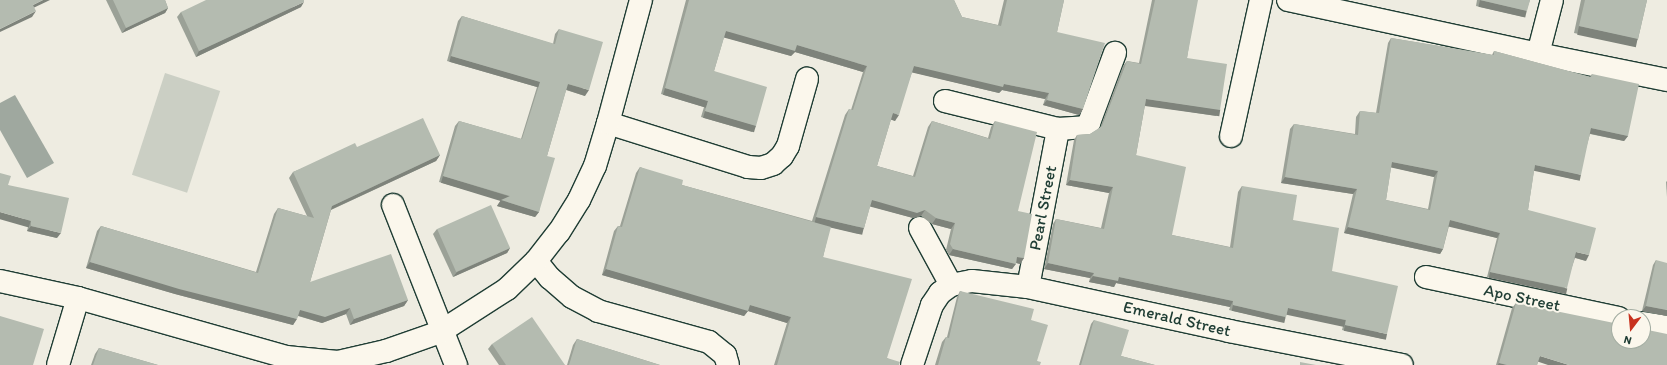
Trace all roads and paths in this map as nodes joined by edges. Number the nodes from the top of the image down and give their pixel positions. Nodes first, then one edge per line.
1 (641, 0) edge
2 (1261, 0) edge
3 (1288, 0) edge
4 (1552, 0) edge
5 (1114, 53) dead end
6 (1538, 54) junction
7 (808, 80) dead end
8 (1667, 80) edge
9 (945, 100) dead end
10 (608, 123) junction
11 (1058, 129) junction
12 (1231, 136) dead end
13 (393, 205) dead end
14 (920, 228) dead end
15 (536, 261) junction
16 (1426, 277) dead end
17 (0, 281) edge
18 (951, 285) junction
19 (1028, 287) junction
20 (78, 298) junction
21 (1611, 316) edge
22 (1651, 324) edge
23 (1667, 327) edge
24 (440, 332) junction
25 (323, 363) edge
26 (58, 365) edge
27 (456, 365) edge
28 (728, 365) edge
29 (912, 365) edge
30 (1402, 365) edge

1 - 10 street
2 - 12 street
3 - 6 street
4 - 6 street
5 - 11 street
6 - 8 street
7 - 10 street
9 - 11 street
10 - 15 street
11 - 19 street, Pearl Street
13 - 24 street
14 - 18 street
15 - 24 street
15 - 28 street
16 - 21 street, Apo Street
17 - 20 street
18 - 19 street, Emerald Street
18 - 29 street
19 - 30 street, Emerald Street
20 - 25 street
20 - 26 street
22 - 23 street
24 - 25 street
24 - 27 street

